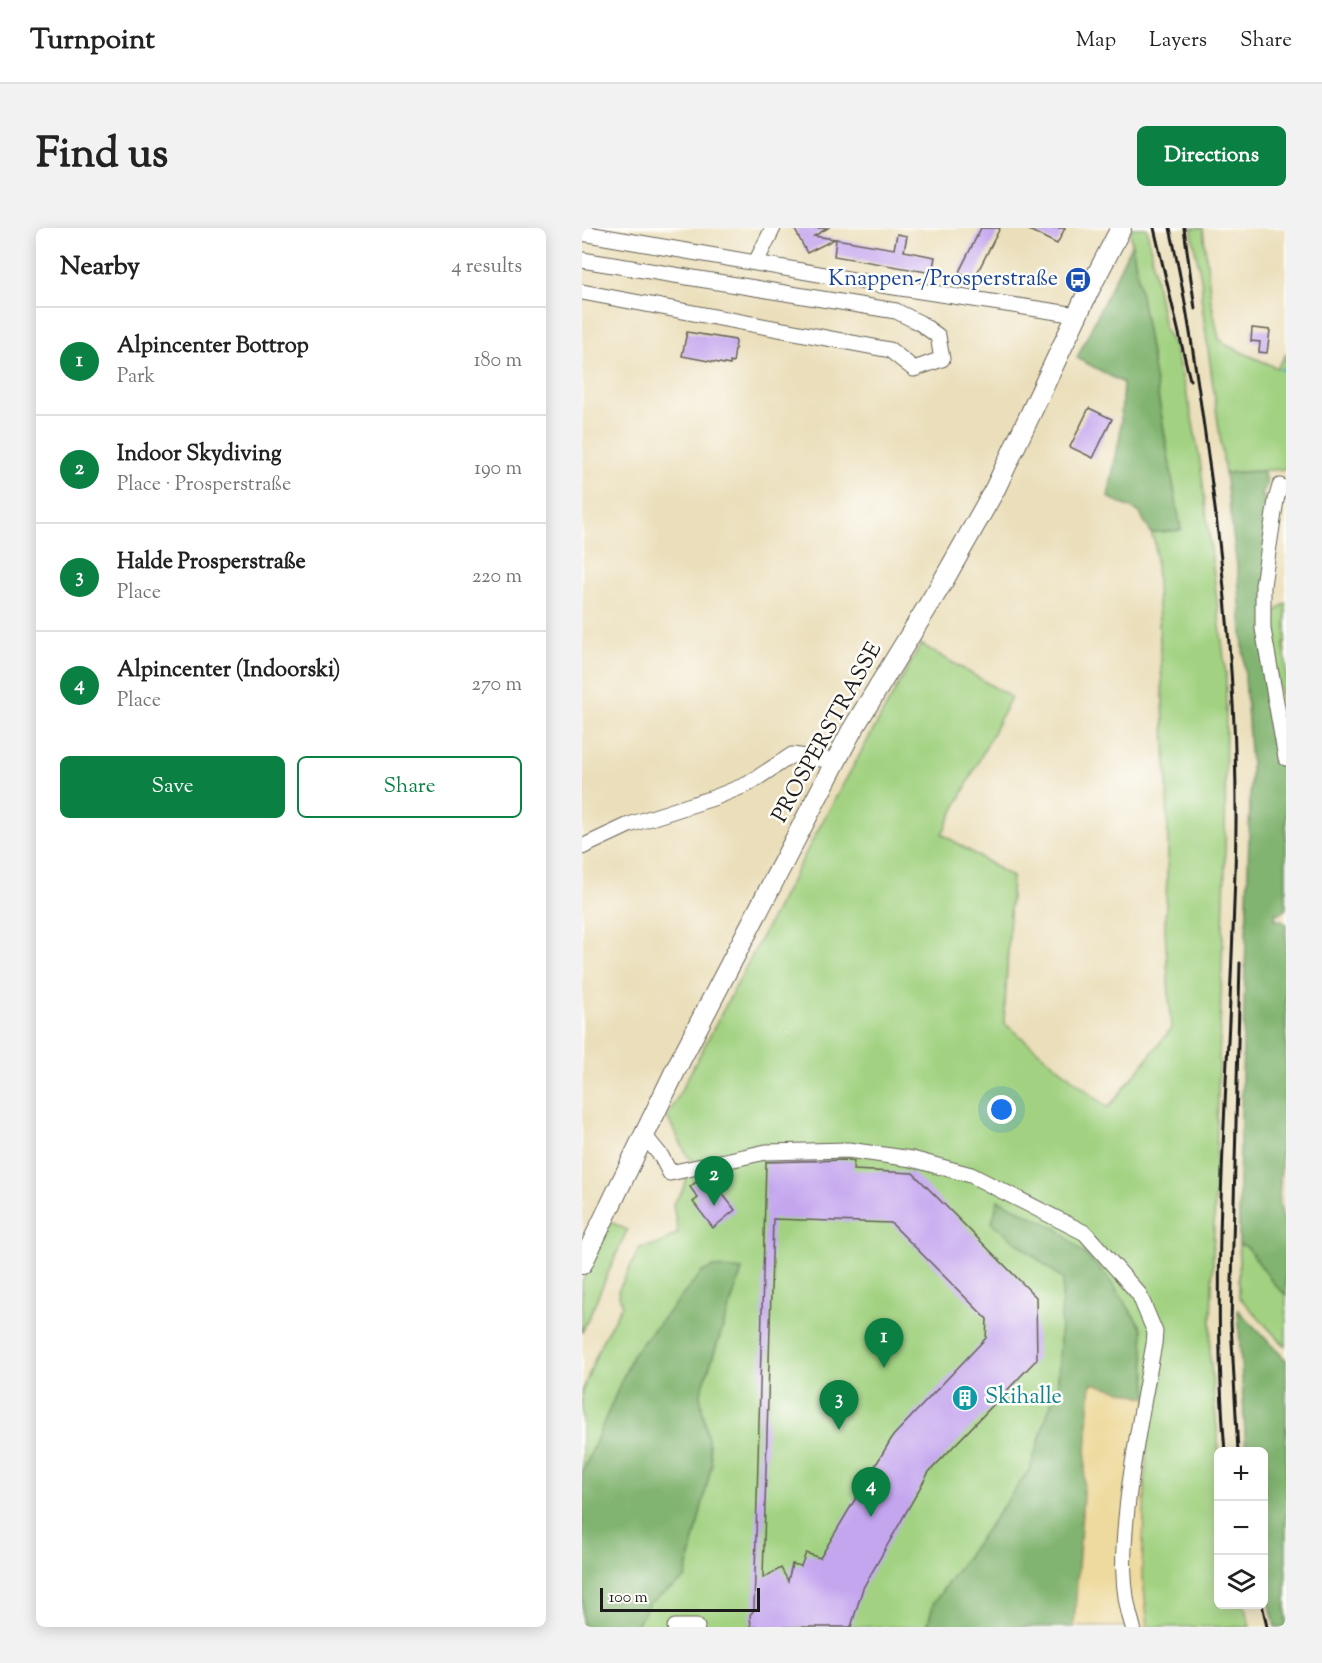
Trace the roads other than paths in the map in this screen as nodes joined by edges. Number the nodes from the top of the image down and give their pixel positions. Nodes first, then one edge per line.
1 (772, 228) edge
2 (1121, 228) edge
3 (582, 233) edge
4 (582, 260) edge
5 (756, 262) junction
6 (582, 292) edge
7 (1077, 315) junction
8 (1280, 486) dead end
9 (1286, 758) edge
10 (836, 761) junction
11 (582, 848) edge
12 (644, 1135) junction
13 (582, 1264) edge
14 (675, 1627) edge
15 (697, 1627) edge
16 (1133, 1627) edge

1 - 5 street
2 - 7 main road, PROSPERSTRASSE
3 - 5 street
4 - 6 street
5 - 7 street
7 - 10 main road, PROSPERSTRASSE
8 - 9 street
10 - 11 street
10 - 12 main road, PROSPERSTRASSE
12 - 13 main road, PROSPERSTRASSE
12 - 16 street
14 - 15 street

